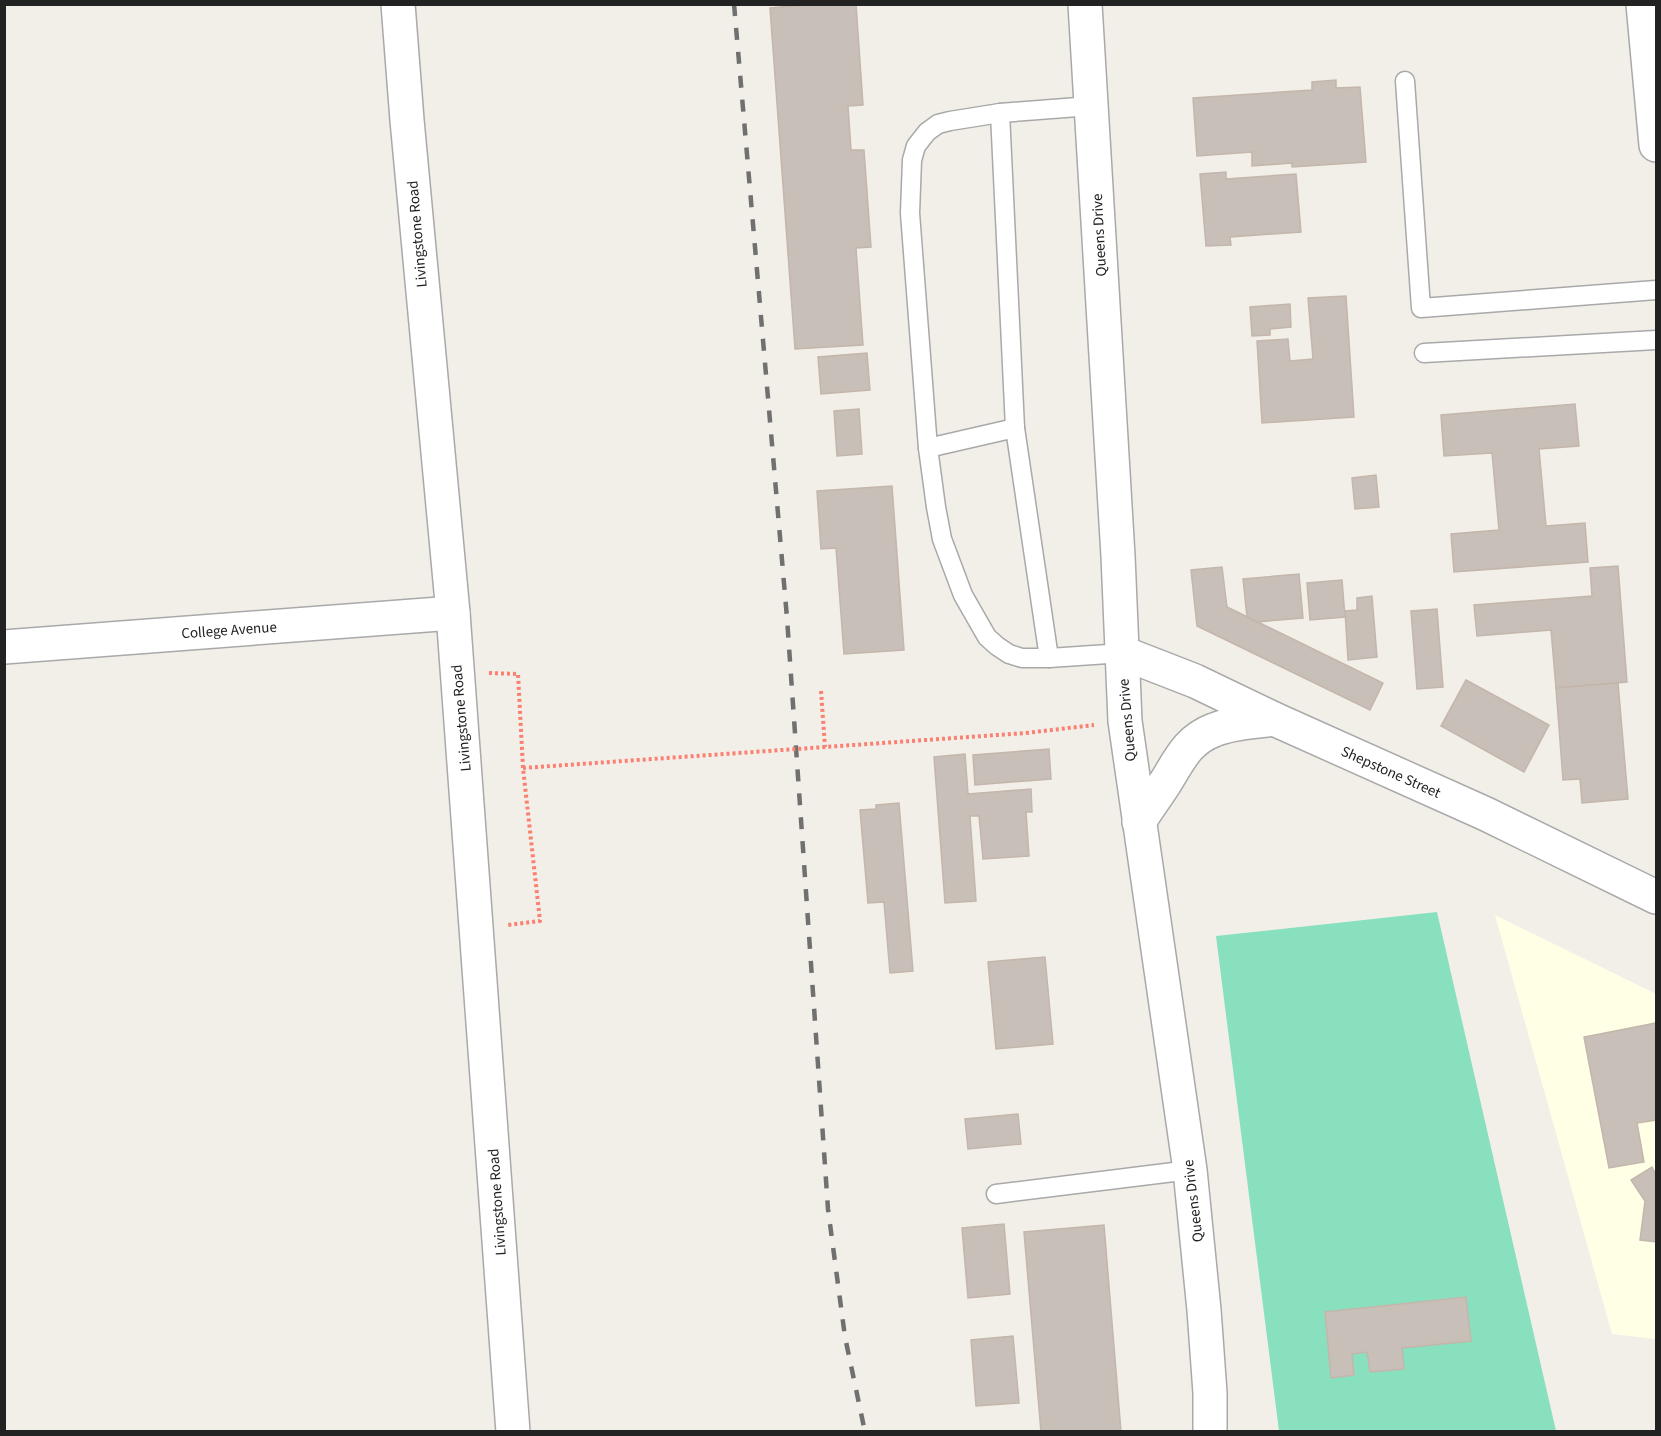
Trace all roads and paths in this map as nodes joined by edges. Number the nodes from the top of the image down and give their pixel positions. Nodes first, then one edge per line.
1 (398, 4) edge
2 (1085, 4) edge
3 (1643, 4) edge
4 (1406, 81) dead end
5 (1091, 106) junction
6 (1000, 113) junction
7 (1656, 145) edge
8 (1656, 290) edge
9 (1656, 340) edge
10 (1424, 353) dead end
11 (1015, 429) junction
12 (928, 448) junction
13 (453, 613) junction
14 (4, 647) edge
15 (1123, 653) junction
16 (1050, 658) junction
17 (518, 674) dead end
18 (821, 691) dead end
19 (1274, 719) junction
20 (1125, 721) junction
21 (825, 747) junction
22 (523, 768) junction
23 (1138, 822) junction
24 (1656, 897) edge
25 (540, 921) dead end
26 (1190, 1170) junction
27 (996, 1194) dead end
28 (513, 1431) edge
29 (1210, 1431) edge

1 - 13 street, Livingstone Road
2 - 5 street, Queens Drive
3 - 7 street
4 - 8 lane
5 - 6 lane
5 - 15 street, Queens Drive
6 - 11 lane
6 - 12 lane
9 - 10 lane
11 - 12 lane
11 - 16 lane
12 - 16 lane
13 - 14 street, College Avenue
13 - 28 street, Livingstone Road
15 - 16 lane
15 - 19 street, Shepstone Street
15 - 20 street, Queens Drive
17 - 22 path
18 - 21 path
19 - 23 street
19 - 24 street, Shepstone Street
20 - 21 path, bridge
20 - 23 street, Queens Drive
21 - 22 path, bridge
22 - 25 path
23 - 26 street, Queens Drive
26 - 27 lane
26 - 29 street, Queens Drive

